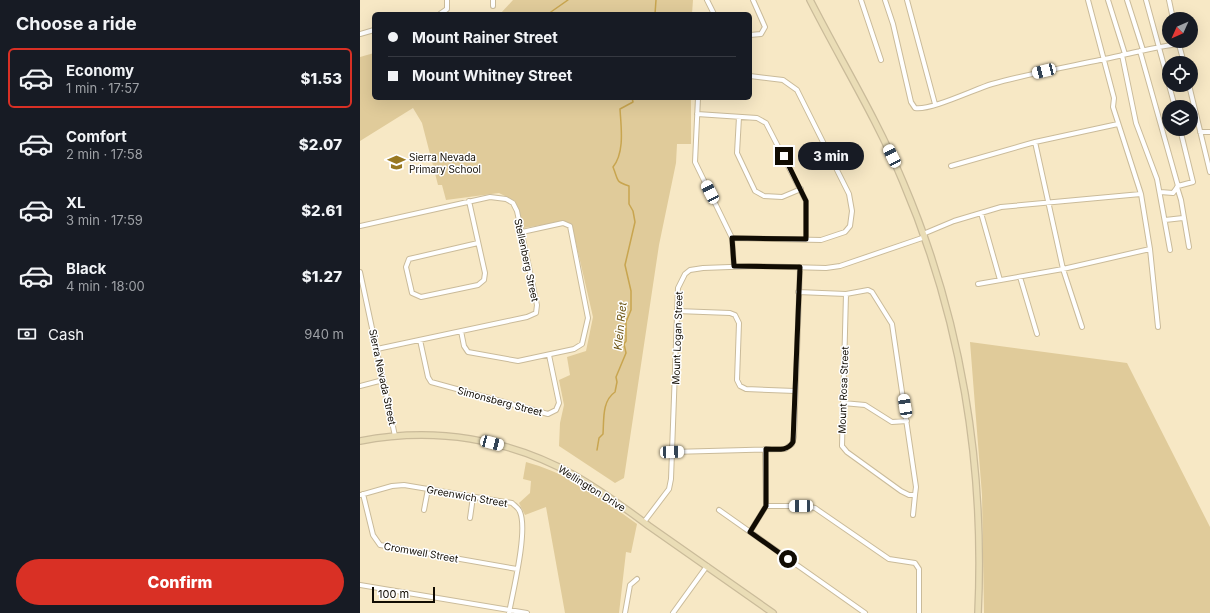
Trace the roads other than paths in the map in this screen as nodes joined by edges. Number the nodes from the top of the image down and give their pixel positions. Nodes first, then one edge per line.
1 (447, 0) edge
2 (493, 0) edge
3 (707, 0) edge
4 (752, 0) edge
5 (810, 0) edge
6 (862, 0) edge
7 (885, 0) edge
8 (907, 0) edge
9 (1088, 0) edge
10 (1108, 0) edge
11 (1127, 0) edge
12 (1146, 0) edge
13 (1168, 0) edge
14 (493, 6) dead end
15 (443, 12) edge
16 (713, 12) edge
17 (1171, 12) edge
18 (372, 31) edge
19 (360, 34) edge
20 (752, 35) edge
21 (1160, 46) junction
22 (1142, 50) junction
23 (1123, 55) junction
24 (1162, 56) edge
25 (1103, 58) junction
26 (881, 60) dead end
27 (752, 76) edge
28 (1191, 92) edge
29 (698, 100) edge
30 (935, 104) junction
31 (697, 114) junction
32 (739, 117) junction
33 (1118, 124) junction
34 (1200, 132) junction
35 (1210, 132) edge
36 (1182, 136) edge
37 (1035, 142) junction
38 (951, 166) dead end
39 (1210, 172) edge
40 (1177, 186) junction
41 (800, 189) junction
42 (1160, 192) junction
43 (1141, 194) junction
44 (469, 201) junction
45 (1047, 203) junction
46 (981, 213) junction
47 (1183, 218) junction
48 (1165, 220) junction
49 (360, 226) edge
50 (522, 232) junction
51 (924, 236) junction
52 (732, 238) junction
53 (806, 239) junction
54 (478, 243) junction
55 (1189, 247) dead end
56 (1150, 249) junction
57 (1170, 250) dead end
58 (734, 266) junction
59 (800, 267) junction
60 (1063, 269) junction
61 (360, 272) edge
62 (1020, 277) junction
63 (1000, 280) junction
64 (978, 284) dead end
65 (798, 292) junction
66 (846, 294) junction
67 (677, 311) junction
68 (1082, 327) dead end
69 (1158, 327) dead end
70 (461, 331) junction
71 (1037, 334) dead end
72 (420, 340) junction
73 (377, 349) junction
74 (549, 355) junction
75 (383, 380) junction
76 (360, 386) edge
77 (795, 391) junction
78 (843, 403) junction
79 (907, 421) junction
80 (395, 436) junction
81 (360, 441) edge
82 (766, 449) junction
83 (672, 452) junction
84 (428, 489) junction
85 (362, 494) edge
86 (915, 495) junction
87 (473, 497) junction
88 (766, 506) junction
89 (424, 510) dead end
90 (719, 510) dead end
91 (913, 515) dead end
92 (470, 518) dead end
93 (644, 522) junction
94 (750, 532) junction
95 (707, 566) junction
96 (516, 569) junction
97 (637, 579) dead end
98 (360, 585) edge
99 (509, 612) edge
100 (527, 613) edge
101 (625, 613) edge
102 (673, 613) edge
103 (773, 613) edge
104 (865, 613) edge
105 (919, 613) edge
106 (978, 613) edge

1 - 15 street
2 - 14 street
3 - 16 street
4 - 20 street
5 - 51 main road
6 - 26 street
7 - 30 street
8 - 30 street
9 - 25 street
10 - 23 street
11 - 22 street
12 - 21 street
13 - 17 street
18 - 19 street
21 - 22 street
21 - 24 street
22 - 23 street
22 - 40 street
23 - 25 street
23 - 42 street
25 - 30 street
25 - 33 street
27 - 53 street
28 - 34 street
29 - 31 street
31 - 32 street
31 - 52 street
32 - 41 street
32 - 41 street
33 - 37 street
33 - 43 street
34 - 35 street
34 - 39 street
36 - 40 street
37 - 38 street
37 - 45 street
40 - 42 street
40 - 47 street
41 - 53 street
42 - 48 street
43 - 45 street, Mount Logan Street
43 - 56 street
44 - 49 street, Stellenberg Street
44 - 50 street, Stellenberg Street
44 - 54 street
45 - 46 street, Mount Logan Street
45 - 60 street
46 - 51 street, Mount Logan Street
46 - 63 street
47 - 48 street
47 - 55 street
48 - 57 street
50 - 70 street, Stellenberg Street
50 - 74 street
51 - 59 street, Mount Logan Street
51 - 106 main road
52 - 53 street
52 - 58 street
54 - 54 street
56 - 60 street
56 - 69 street
58 - 59 street, Mount Logan Street
58 - 67 street, Mount Logan Street
59 - 65 street
60 - 62 street
60 - 68 street
61 - 73 street, Sierra Nevada Street
62 - 63 street
62 - 71 street
63 - 64 street
65 - 66 street
65 - 77 street
66 - 78 street, Mount Rosa Street
66 - 79 street
67 - 77 street
67 - 83 street, Mount Logan Street
70 - 72 street, Stellenberg Street
70 - 74 street
72 - 73 street, Stellenberg Street
72 - 74 street, Simonsberg Street
73 - 75 street, Sierra Nevada Street
75 - 76 street
75 - 80 street, Sierra Nevada Street
77 - 82 street
78 - 79 street
78 - 86 street, Mount Rosa Street
79 - 86 street
80 - 81 main road, Wellington Drive
80 - 93 main road, Wellington Drive
82 - 83 street
82 - 88 street
83 - 93 street, Mount Logan Street
84 - 85 street, Greenwich Street
84 - 87 street, Greenwich Street
84 - 89 street
85 - 96 street, Cromwell Street
86 - 91 street
87 - 92 street
87 - 96 street, Greenwich Street
88 - 94 street
88 - 105 street
90 - 94 street
93 - 95 main road, Wellington Drive
94 - 104 street
95 - 102 street
95 - 103 main road, Wellington Drive
96 - 99 street, Greenwich Street
97 - 101 street
98 - 99 street
99 - 100 street

